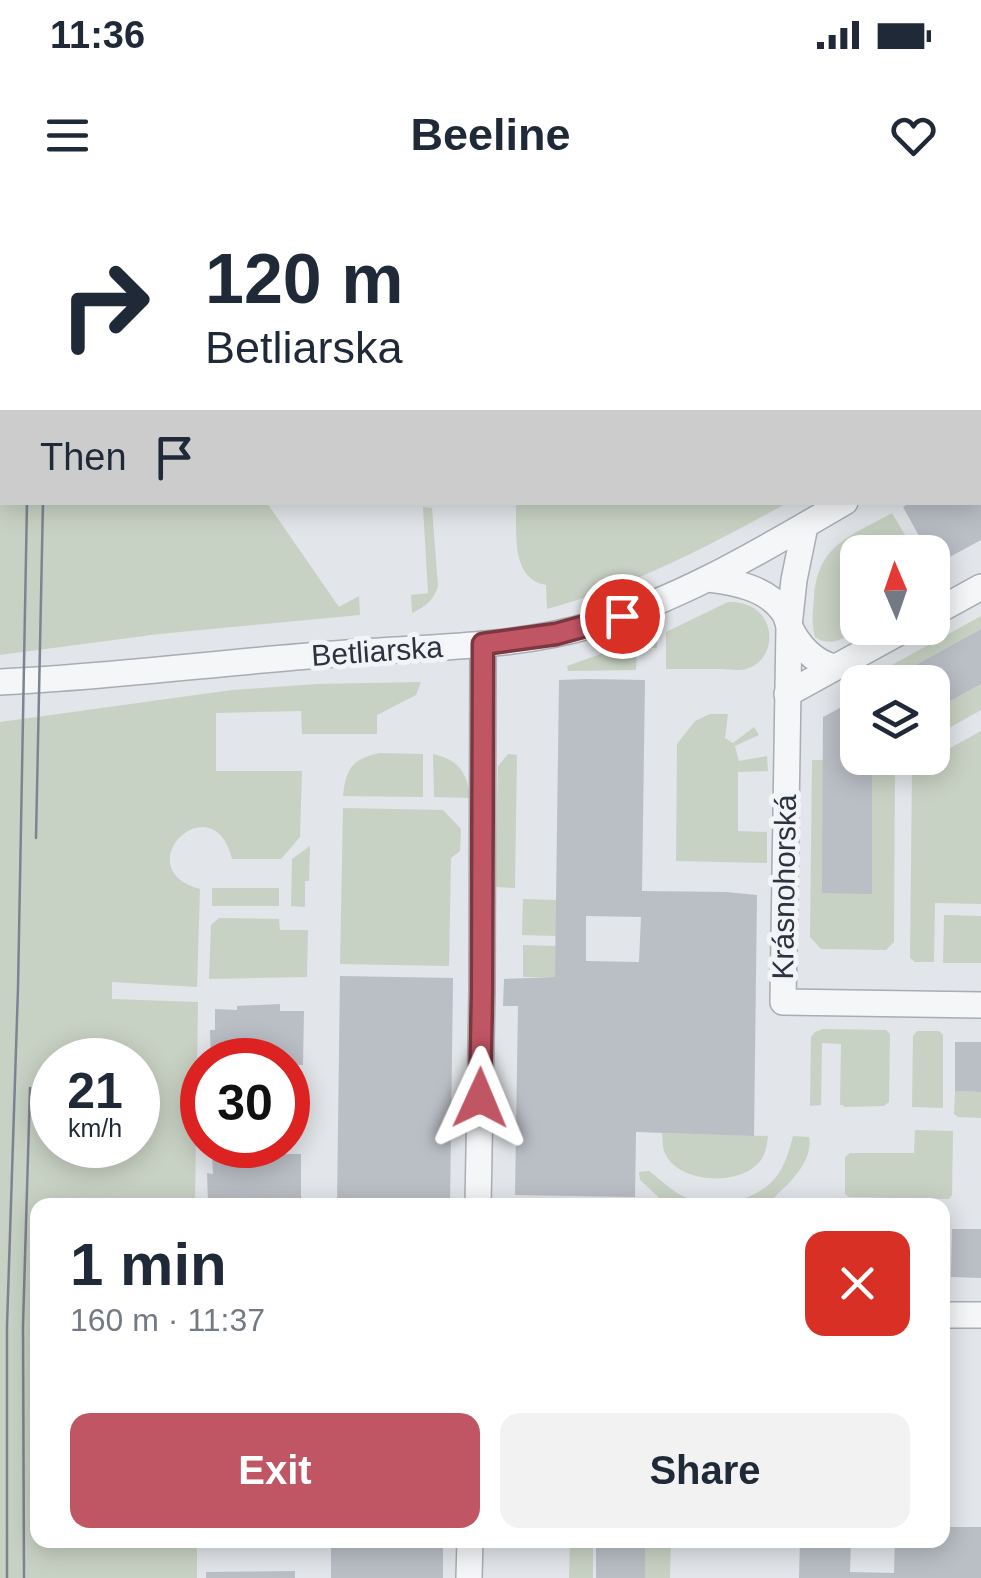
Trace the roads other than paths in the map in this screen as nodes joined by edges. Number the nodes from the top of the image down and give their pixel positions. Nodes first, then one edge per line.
1 (840, 505) edge
2 (805, 526) junction
3 (709, 578) junction
4 (981, 587) edge
5 (950, 604) edge
6 (789, 626) junction
7 (483, 644) junction
8 (876, 645) edge
9 (835, 668) junction
10 (0, 682) edge
11 (786, 694) junction
12 (981, 1005) edge
13 (478, 1198) edge
14 (950, 1315) edge
15 (981, 1316) edge
16 (470, 1548) edge
17 (469, 1578) edge

1 - 2 street, Betliarska
2 - 3 street, Betliarska
2 - 6 street, Krásnohorská
3 - 6 street
3 - 7 street, Betliarska
4 - 5 street
6 - 9 street
6 - 11 street, Krásnohorská
7 - 10 street, Betliarska
7 - 13 street
8 - 9 street
9 - 11 street
11 - 12 street, Krásnohorská
14 - 15 street
16 - 17 street

